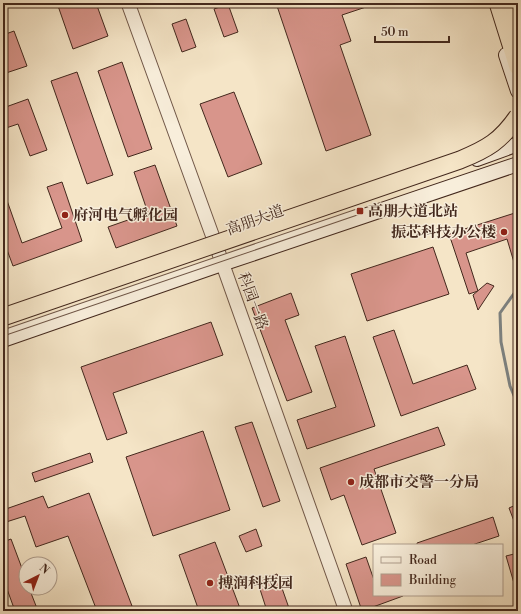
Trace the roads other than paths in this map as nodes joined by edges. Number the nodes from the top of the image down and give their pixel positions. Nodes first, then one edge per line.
1 (128, 3) edge
2 (490, 3) edge
3 (498, 3) edge
4 (513, 3) edge
5 (518, 18) edge
6 (518, 67) edge
7 (518, 91) edge
8 (518, 116) edge
9 (518, 144) edge
10 (518, 164) edge
11 (360, 211) dead end
12 (220, 258) junction
13 (3, 317) edge
14 (3, 326) edge
15 (3, 333) edge
16 (3, 340) edge
17 (346, 611) edge

1 - 12 street, 科园一路
2 - 7 main road
3 - 6 highway
4 - 5 highway
8 - 13 highway, bridge
9 - 12 main road, 高朋大道
10 - 12 main road, 高朋大道
11 - 15 lane, bridge
12 - 14 main road, 高朋大道
12 - 16 main road, 高朋大道
12 - 17 street, 科园一路

